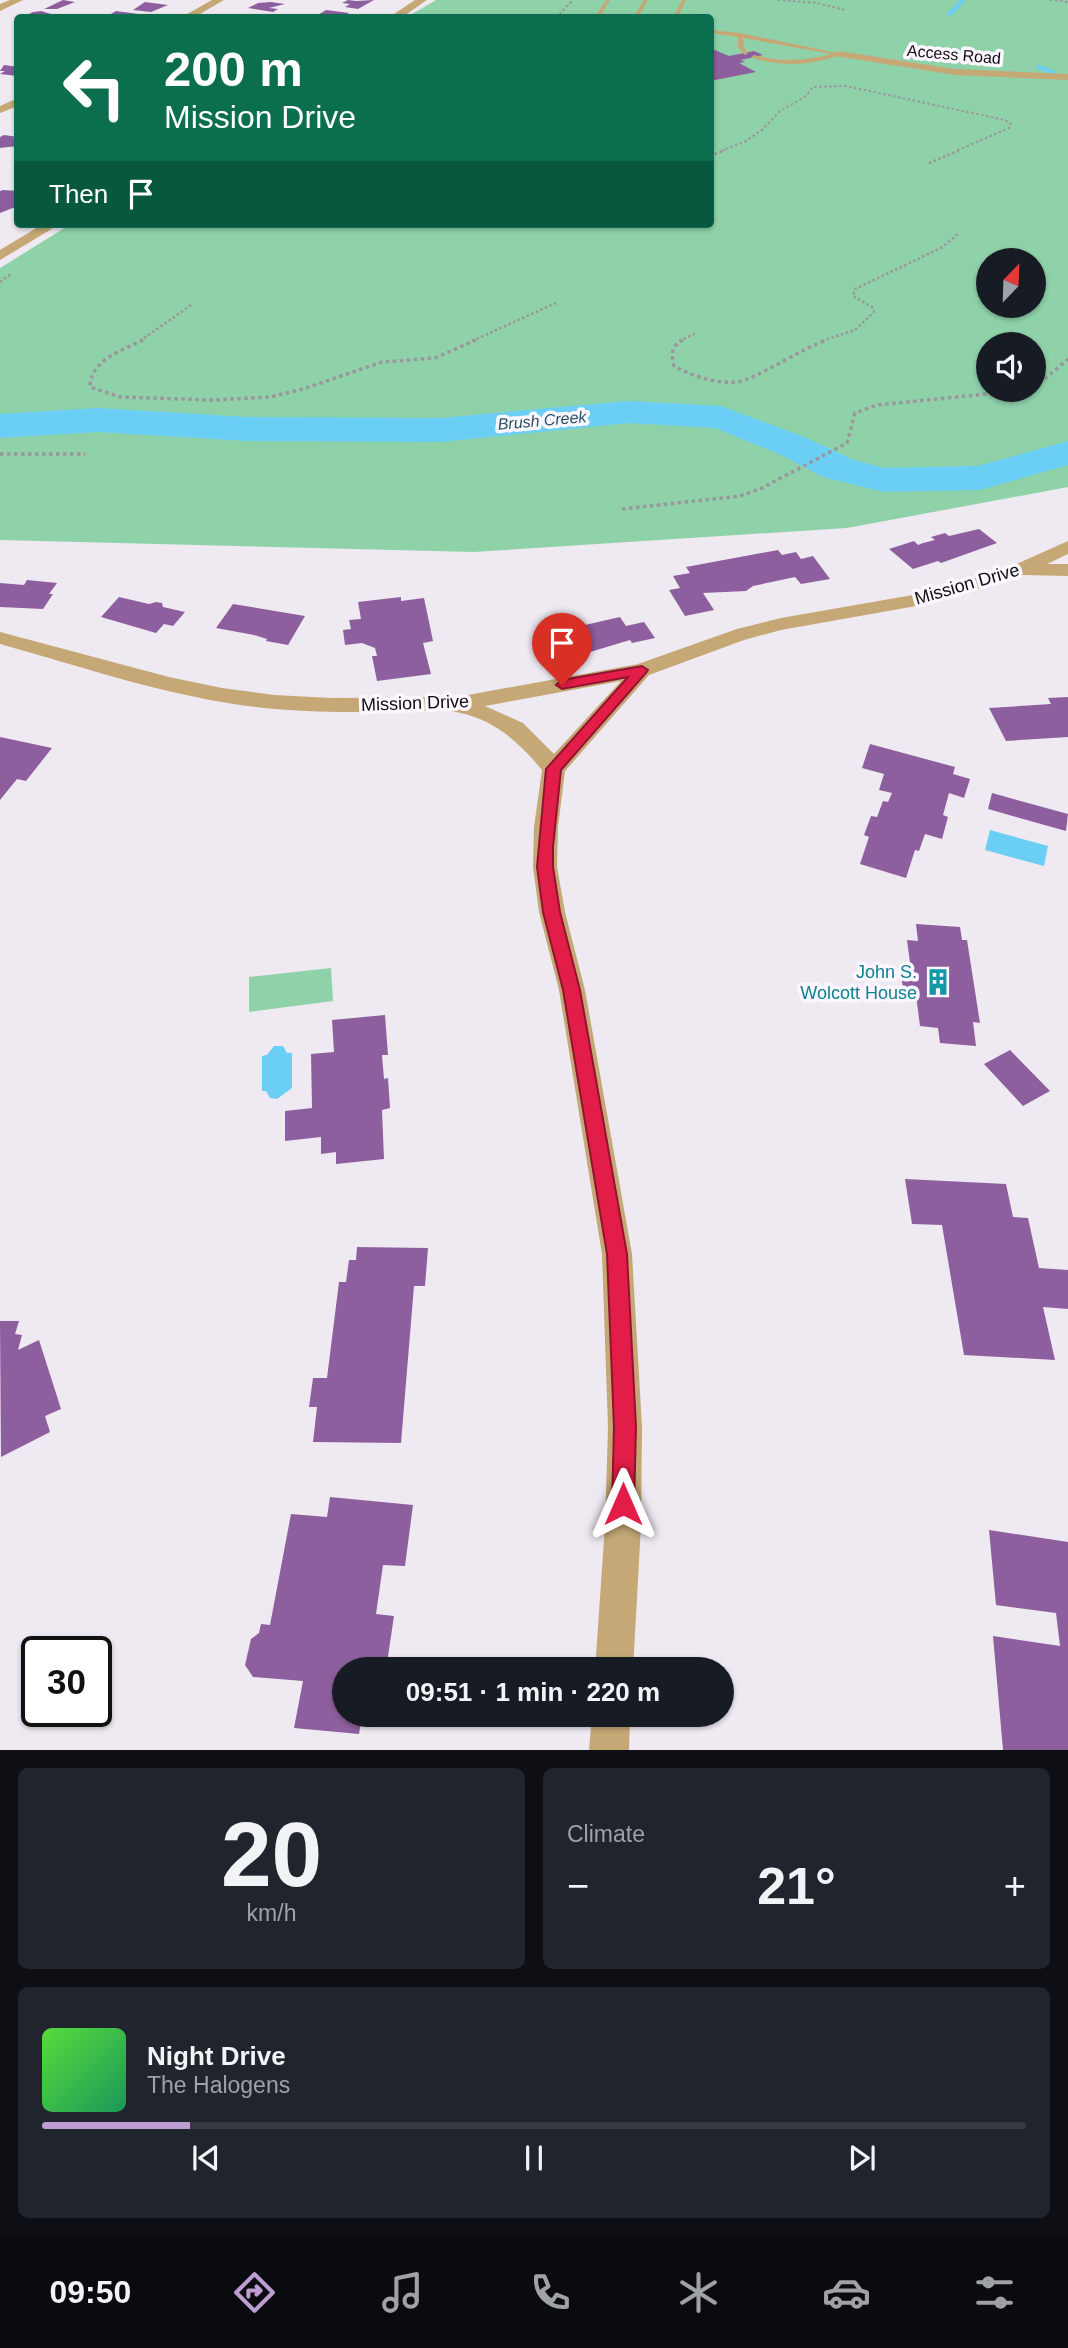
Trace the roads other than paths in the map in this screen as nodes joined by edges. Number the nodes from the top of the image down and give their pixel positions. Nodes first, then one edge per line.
1 (18, 0) edge
2 (219, 0) edge
3 (422, 0) edge
4 (0, 8) edge
5 (192, 14) edge
6 (399, 14) edge
7 (714, 32) edge
8 (740, 35) junction
9 (745, 53) dead end
10 (839, 54) junction
11 (754, 57) dead end
12 (1068, 77) edge
13 (46, 228) edge
14 (0, 256) edge
15 (1068, 547) edge
16 (1019, 570) junction
17 (1068, 570) edge
18 (0, 638) edge
19 (642, 670) junction
20 (457, 704) junction
21 (554, 769) junction
22 (615, 1657) edge
23 (610, 1727) edge
24 (609, 1749) edge

1 - 4 street
2 - 5 street
3 - 6 street
7 - 8 lane
8 - 9 lane
8 - 10 lane
10 - 11 lane
10 - 12 street, Access Road
13 - 14 street
15 - 16 street, Mission Drive
16 - 17 street
16 - 19 street, Mission Drive
18 - 20 street, Mission Drive
19 - 20 street, Mission Drive
19 - 21 street
20 - 21 street
21 - 22 street
23 - 24 street

